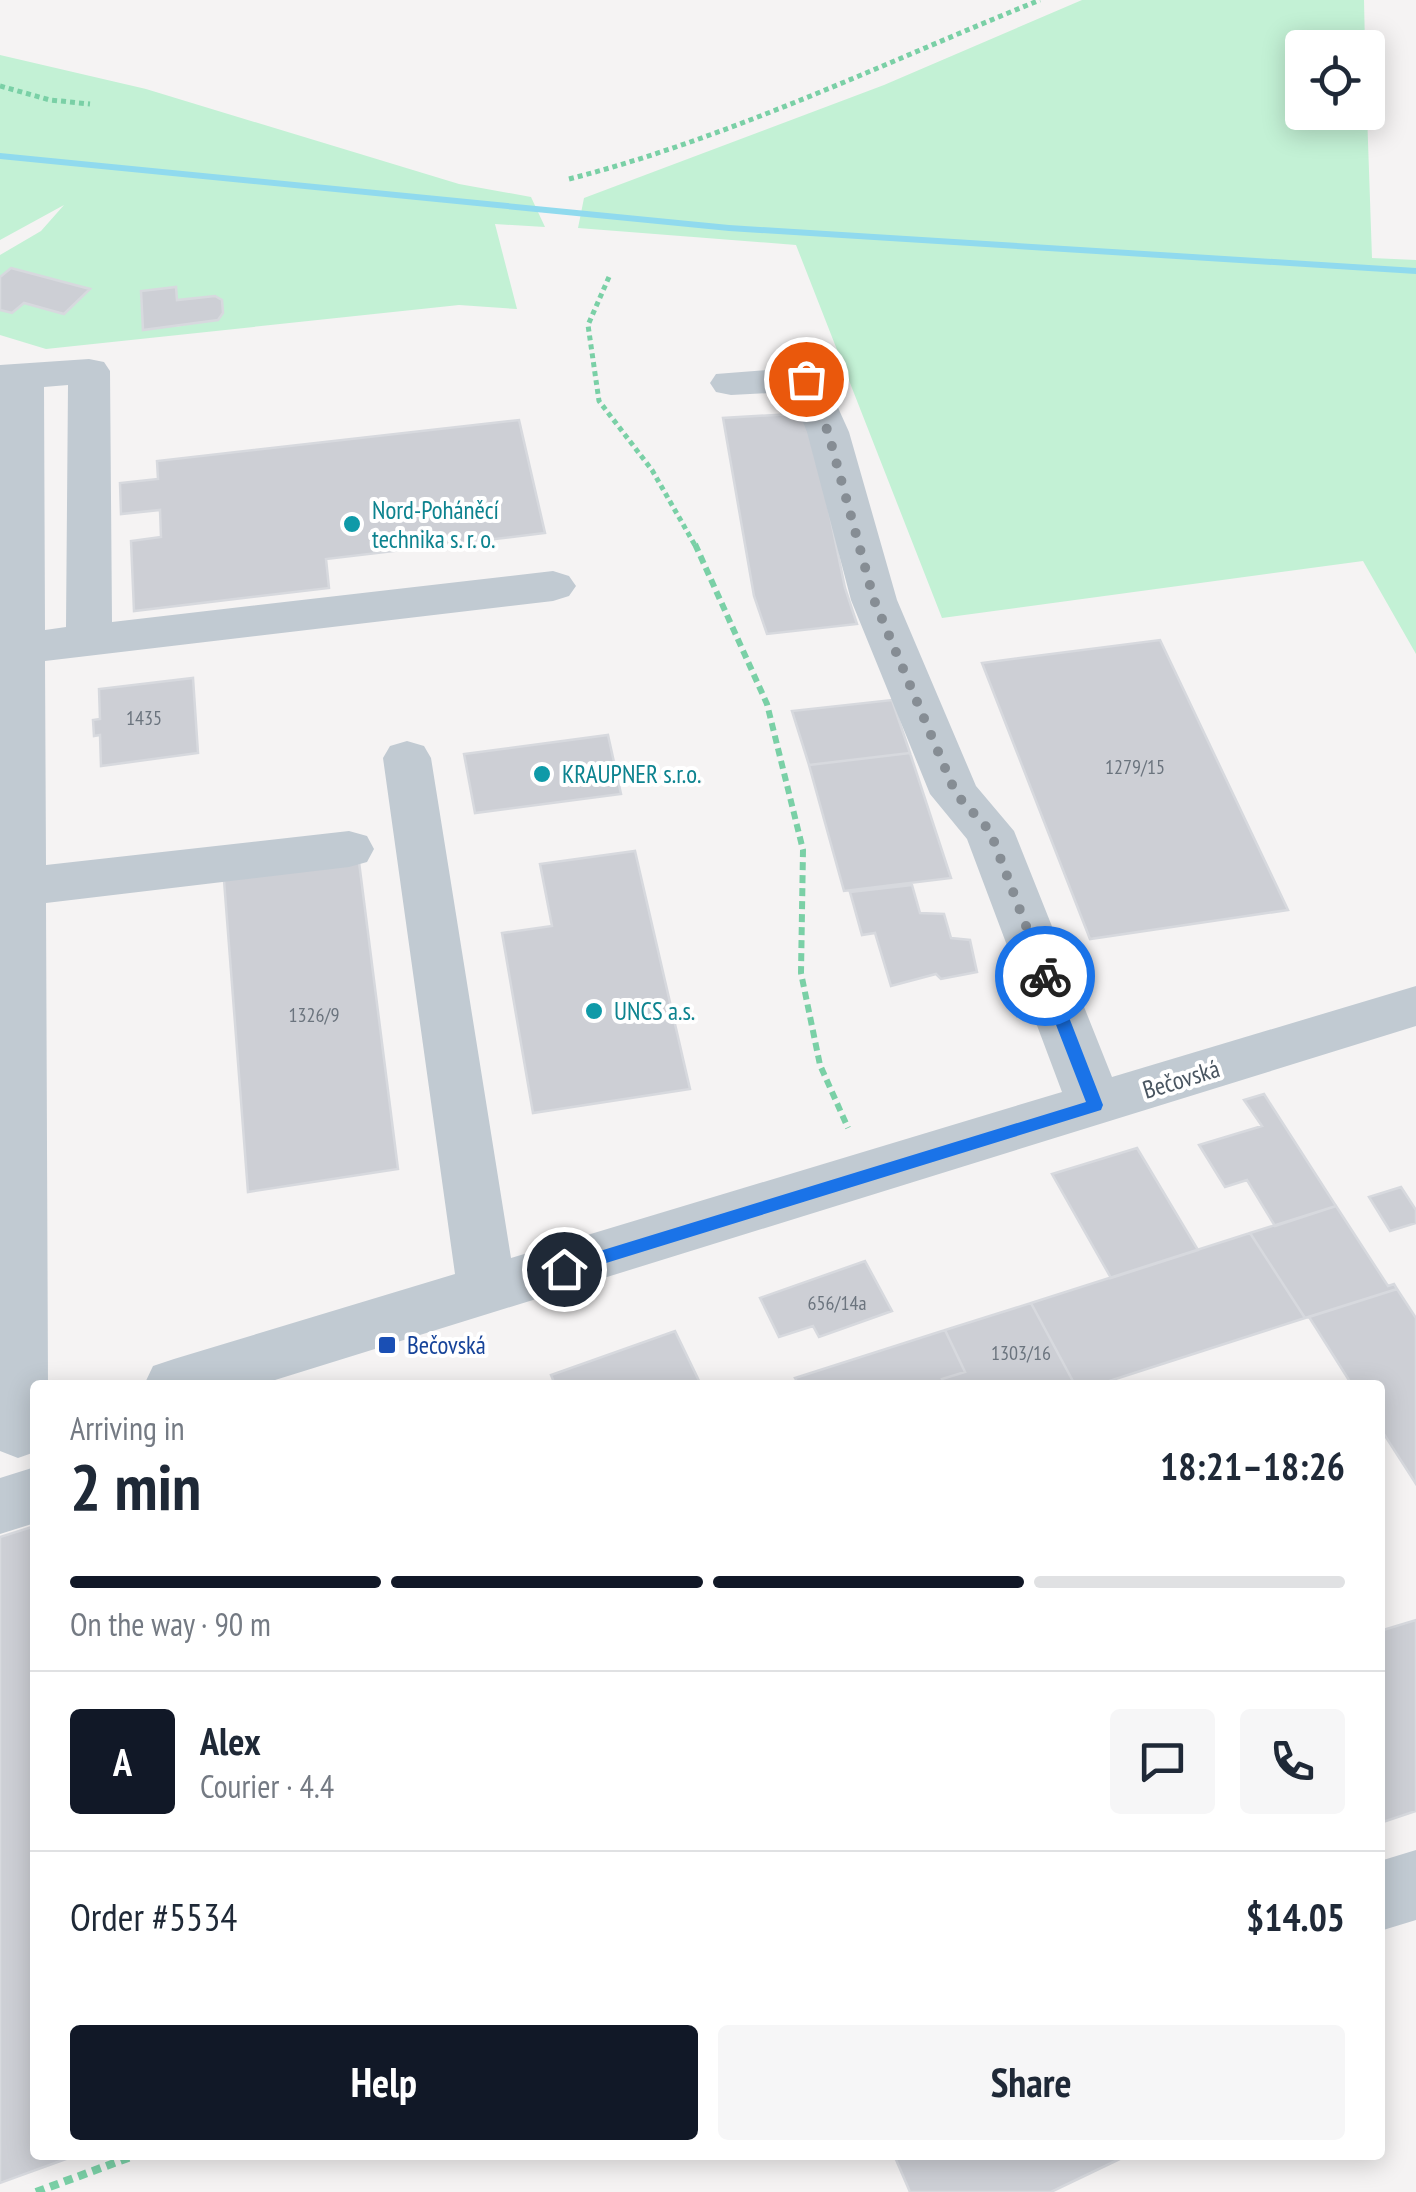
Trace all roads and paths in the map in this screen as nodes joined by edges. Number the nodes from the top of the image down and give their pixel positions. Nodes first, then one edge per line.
1 (1040, 0) edge
2 (0, 86) edge
3 (90, 104) dead end
4 (569, 179) dead end
5 (609, 277) dead end
6 (12, 377) edge
7 (732, 383) dead end
8 (11, 465) edge
9 (553, 586) dead end
10 (89, 640) junction
11 (21, 648) junction
12 (408, 758) dead end
13 (349, 850) dead end
14 (20, 887) junction
15 (1416, 1006) edge
16 (1095, 1105) junction
17 (869, 1175) junction
18 (487, 1292) junction
19 (191, 1380) edge
20 (18, 1431) edge
21 (30, 1497) edge
22 (0, 1506) edge
23 (1416, 1885) edge
24 (1385, 1894) edge
25 (122, 2160) edge
26 (36, 2192) edge

1 - 4 path
2 - 3 path
5 - 17 path
6 - 8 street
6 - 10 street
7 - 16 street
8 - 11 street
9 - 10 street
10 - 11 street
11 - 14 street
12 - 18 street
13 - 14 street
14 - 20 street
15 - 16 street, Bečovská
16 - 17 street, Bečovská
17 - 18 street, Bečovská
18 - 19 street, Bečovská
21 - 22 street
23 - 24 street
25 - 26 path

